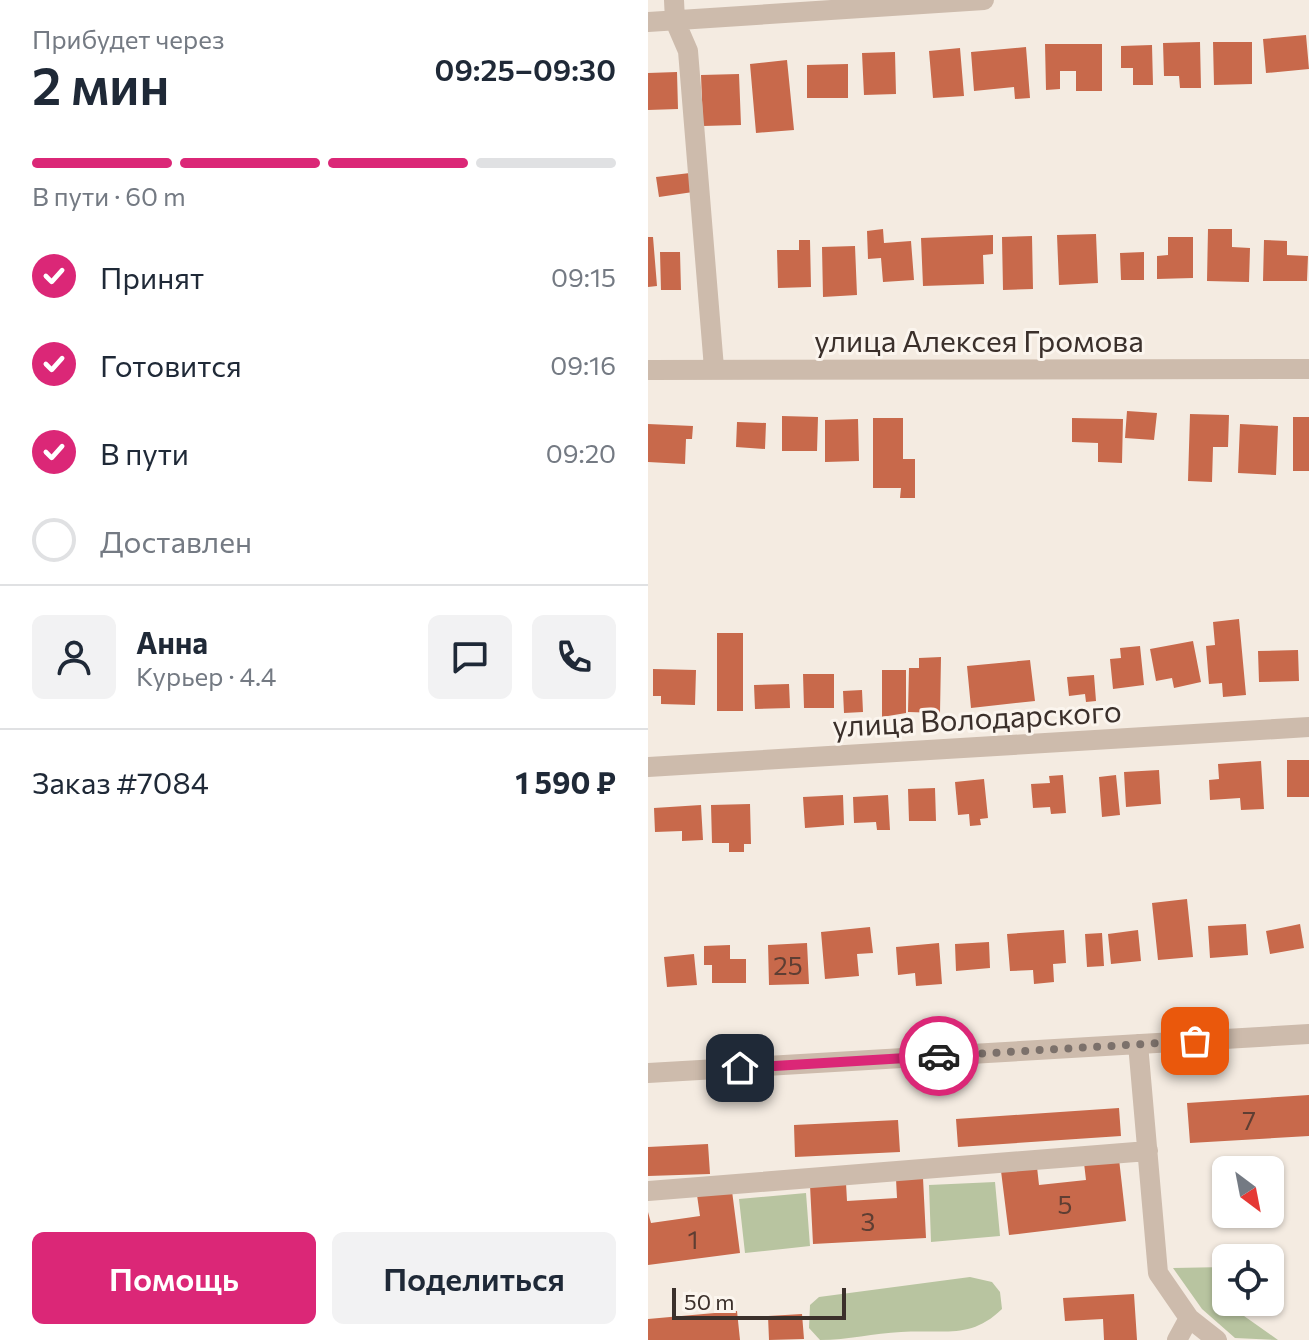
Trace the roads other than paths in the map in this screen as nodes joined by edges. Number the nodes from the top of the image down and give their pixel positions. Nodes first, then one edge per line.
1 (984, 0) edge
2 (675, 10) edge
3 (648, 22) edge
4 (714, 368) junction
5 (1309, 369) edge
6 (648, 370) edge
7 (1309, 727) edge
8 (648, 767) edge
9 (1309, 1034) edge
10 (1138, 1044) junction
11 (648, 1073) edge
12 (1148, 1151) junction
13 (648, 1191) edge
14 (1189, 1318) junction
15 (1177, 1340) edge
16 (1217, 1340) edge

1 - 2 street
2 - 3 street
2 - 4 street
4 - 5 street, улица Алексея Громова
4 - 6 street, улица Алексея Громова
7 - 8 street, улица Володарского
9 - 10 street
10 - 11 street
10 - 12 street
12 - 13 street
12 - 14 street
14 - 15 street
14 - 16 street

